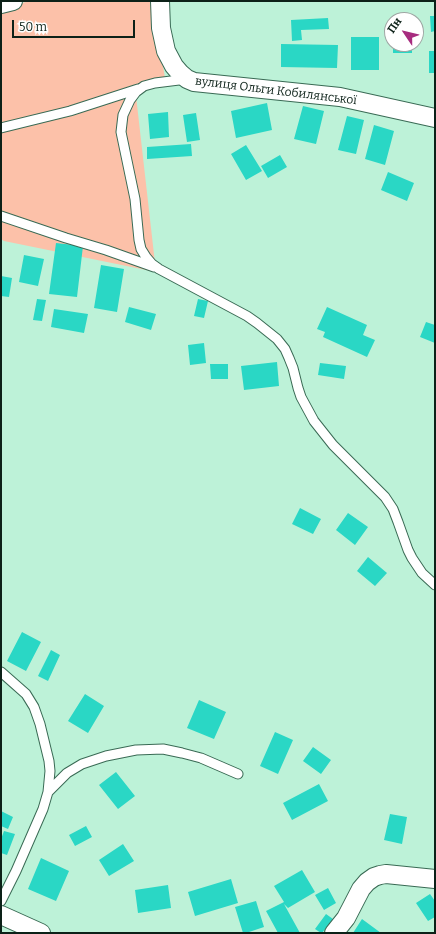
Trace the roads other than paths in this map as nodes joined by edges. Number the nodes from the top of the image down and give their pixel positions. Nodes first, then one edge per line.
1 (13, 1) edge
2 (160, 1) edge
3 (1, 4) edge
4 (187, 79) junction
5 (140, 89) junction
6 (435, 118) edge
7 (1, 128) edge
8 (1, 216) edge
9 (159, 269) junction
10 (435, 585) edge
11 (1, 672) edge
12 (238, 774) dead end
13 (48, 792) junction
14 (435, 879) edge
15 (1, 901) edge
16 (1, 915) edge
17 (41, 933) edge
18 (334, 933) edge

1 - 3 street
2 - 4 street
4 - 5 lane
4 - 6 street, вулиця Ольги Кобилянської
5 - 7 lane
5 - 9 lane
8 - 9 lane
9 - 10 lane
11 - 13 lane
12 - 13 lane
13 - 15 lane
14 - 18 street
16 - 17 street

